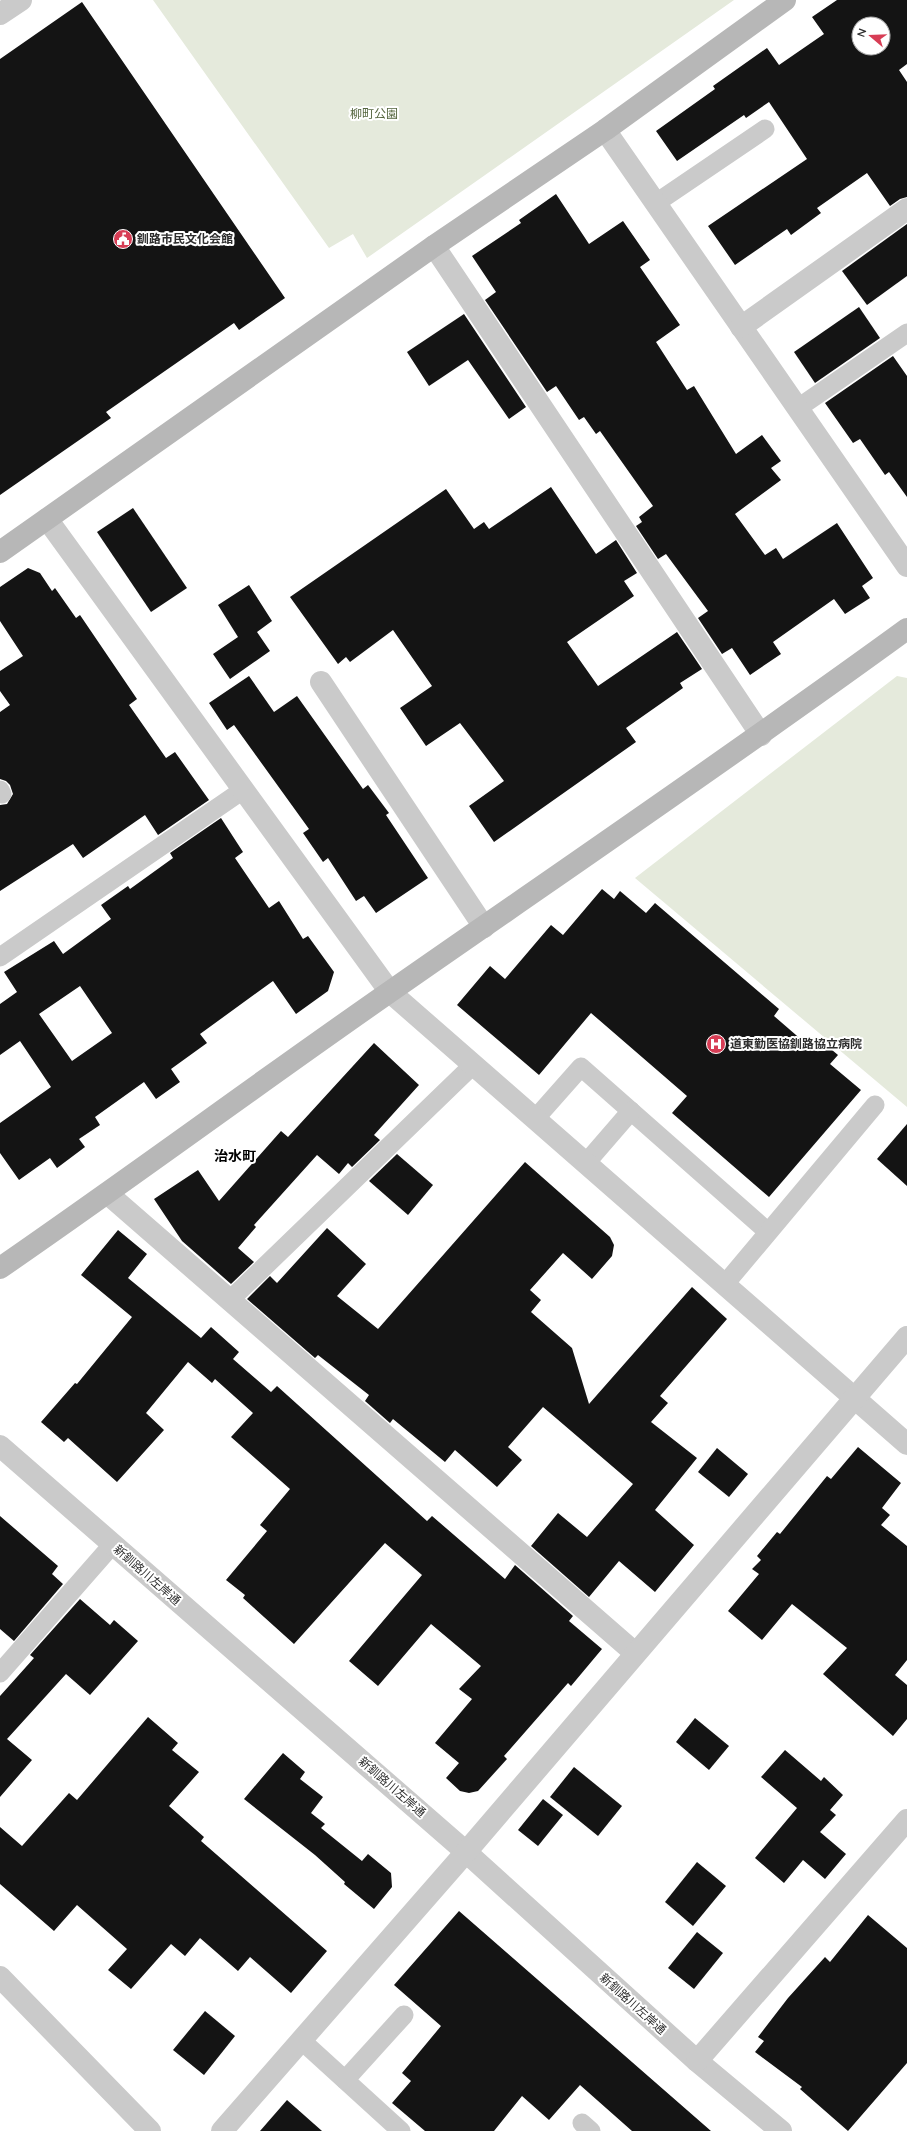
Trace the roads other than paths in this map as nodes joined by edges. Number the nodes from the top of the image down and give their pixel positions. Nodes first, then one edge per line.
1 (21, 0) edge
2 (785, 0) edge
3 (0, 14) edge
4 (764, 129) dead end
5 (605, 130) junction
6 (656, 203) junction
7 (907, 209) edge
8 (434, 246) junction
9 (741, 327) junction
10 (907, 333) edge
11 (798, 408) junction
12 (46, 519) junction
13 (0, 552) edge
14 (907, 566) edge
15 (907, 629) edge
16 (321, 682) dead end
17 (761, 735) junction
18 (243, 790) junction
19 (484, 927) junction
20 (0, 957) edge
21 (390, 992) junction
22 (473, 1065) junction
23 (875, 1105) dead end
24 (631, 1111) junction
25 (535, 1119) junction
26 (586, 1163) junction
27 (108, 1194) junction
28 (768, 1232) junction
29 (0, 1268) edge
30 (725, 1284) junction
31 (230, 1300) junction
32 (907, 1338) edge
33 (854, 1397) junction
34 (907, 1444) edge
35 (0, 1446) edge
36 (113, 1544) junction
37 (635, 1653) junction
38 (0, 1673) edge
39 (907, 1820) edge
40 (466, 1852) junction
41 (0, 1977) edge
42 (404, 2015) dead end
43 (301, 2040) junction
44 (697, 2061) junction
45 (345, 2080) junction
46 (150, 2131) edge
47 (222, 2131) edge
48 (401, 2131) edge
49 (781, 2131) edge

1 - 3 street
2 - 5 street
4 - 6 lane
5 - 6 street
5 - 8 street
6 - 9 street
7 - 9 street
8 - 12 street
8 - 17 street
9 - 11 street
10 - 11 lane
11 - 14 street
12 - 13 street
12 - 18 street
15 - 17 street
16 - 19 street
17 - 19 street
18 - 20 lane
18 - 21 street
19 - 21 street
21 - 22 street
21 - 27 street
22 - 25 street
22 - 31 lane
23 - 28 lane
24 - 25 lane
24 - 26 lane
24 - 28 lane
25 - 26 street
26 - 30 street
27 - 29 street
27 - 31 street
28 - 30 lane
30 - 33 street
31 - 37 street
32 - 33 street
33 - 34 street
33 - 37 street
35 - 36 street, 新釧路川左岸通
36 - 38 lane
36 - 40 street, 新釧路川左岸通
37 - 40 street
39 - 44 street
40 - 43 street
40 - 44 street, 新釧路川左岸通
41 - 46 street
42 - 45 lane
43 - 45 lane
43 - 47 street
44 - 49 street, 新釧路川左岸通
45 - 48 lane

